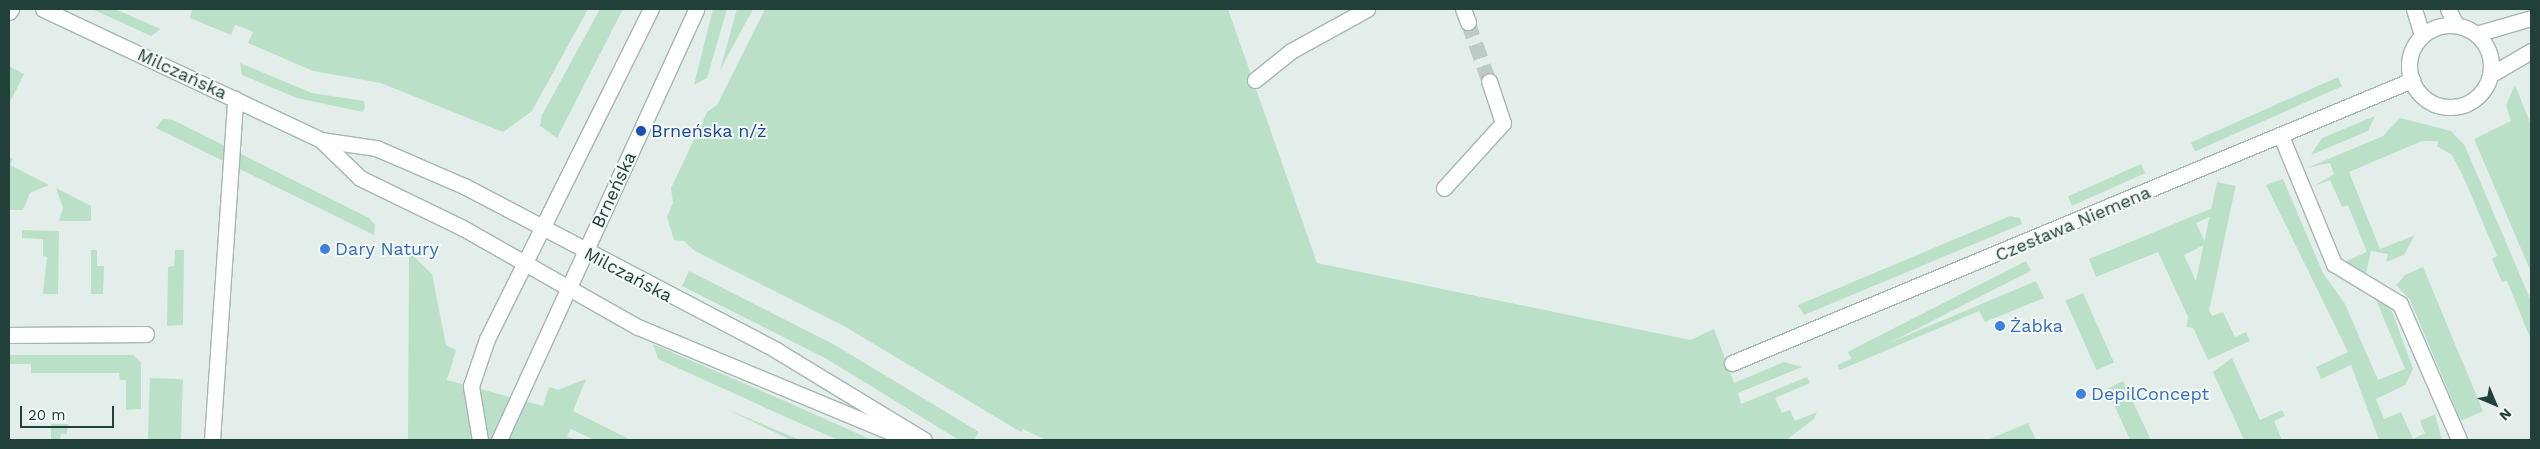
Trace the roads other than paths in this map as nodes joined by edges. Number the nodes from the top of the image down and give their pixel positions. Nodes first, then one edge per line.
1 (10, 9) edge
2 (44, 9) edge
3 (651, 9) edge
4 (696, 9) edge
5 (1367, 9) edge
6 (2414, 9) edge
7 (2448, 9) edge
8 (9, 12) edge
9 (2531, 18) edge
10 (2456, 25) junction
11 (2476, 34) junction
12 (2422, 36) junction
13 (2531, 50) edge
14 (2490, 75) junction
15 (1255, 80) dead end
16 (2412, 80) junction
17 (1489, 81) tunnel mouth
18 (234, 99) junction
19 (2281, 136) junction
20 (321, 140) junction
21 (1444, 188) dead end
22 (541, 228) junction
23 (586, 252) junction
24 (523, 263) junction
25 (568, 288) junction
26 (146, 334) dead end
27 (9, 335) edge
28 (1732, 363) dead end
29 (212, 440) edge
30 (480, 440) edge
31 (499, 440) edge
32 (910, 440) edge
33 (924, 440) edge
34 (2458, 440) edge

1 - 8 street
2 - 18 street, Milczańska
3 - 22 street
4 - 23 street, Brneńska
5 - 15 street
6 - 12 street
7 - 10 street
9 - 11 street
10 - 11 street
10 - 12 street
11 - 14 street
12 - 16 street
13 - 14 street
14 - 16 street
16 - 19 street, Czesława Niemena
17 - 21 street
18 - 20 street, Milczańska
18 - 29 street
19 - 28 street, Czesława Niemena
19 - 34 street
20 - 22 street, Milczańska
20 - 24 street, Milczańska
22 - 23 street, Milczańska
22 - 24 street
23 - 25 street, Brneńska
23 - 33 street, Milczańska
24 - 25 street, Milczańska
24 - 30 street
25 - 31 street, Brneńska
25 - 32 street, Milczańska
26 - 27 street

